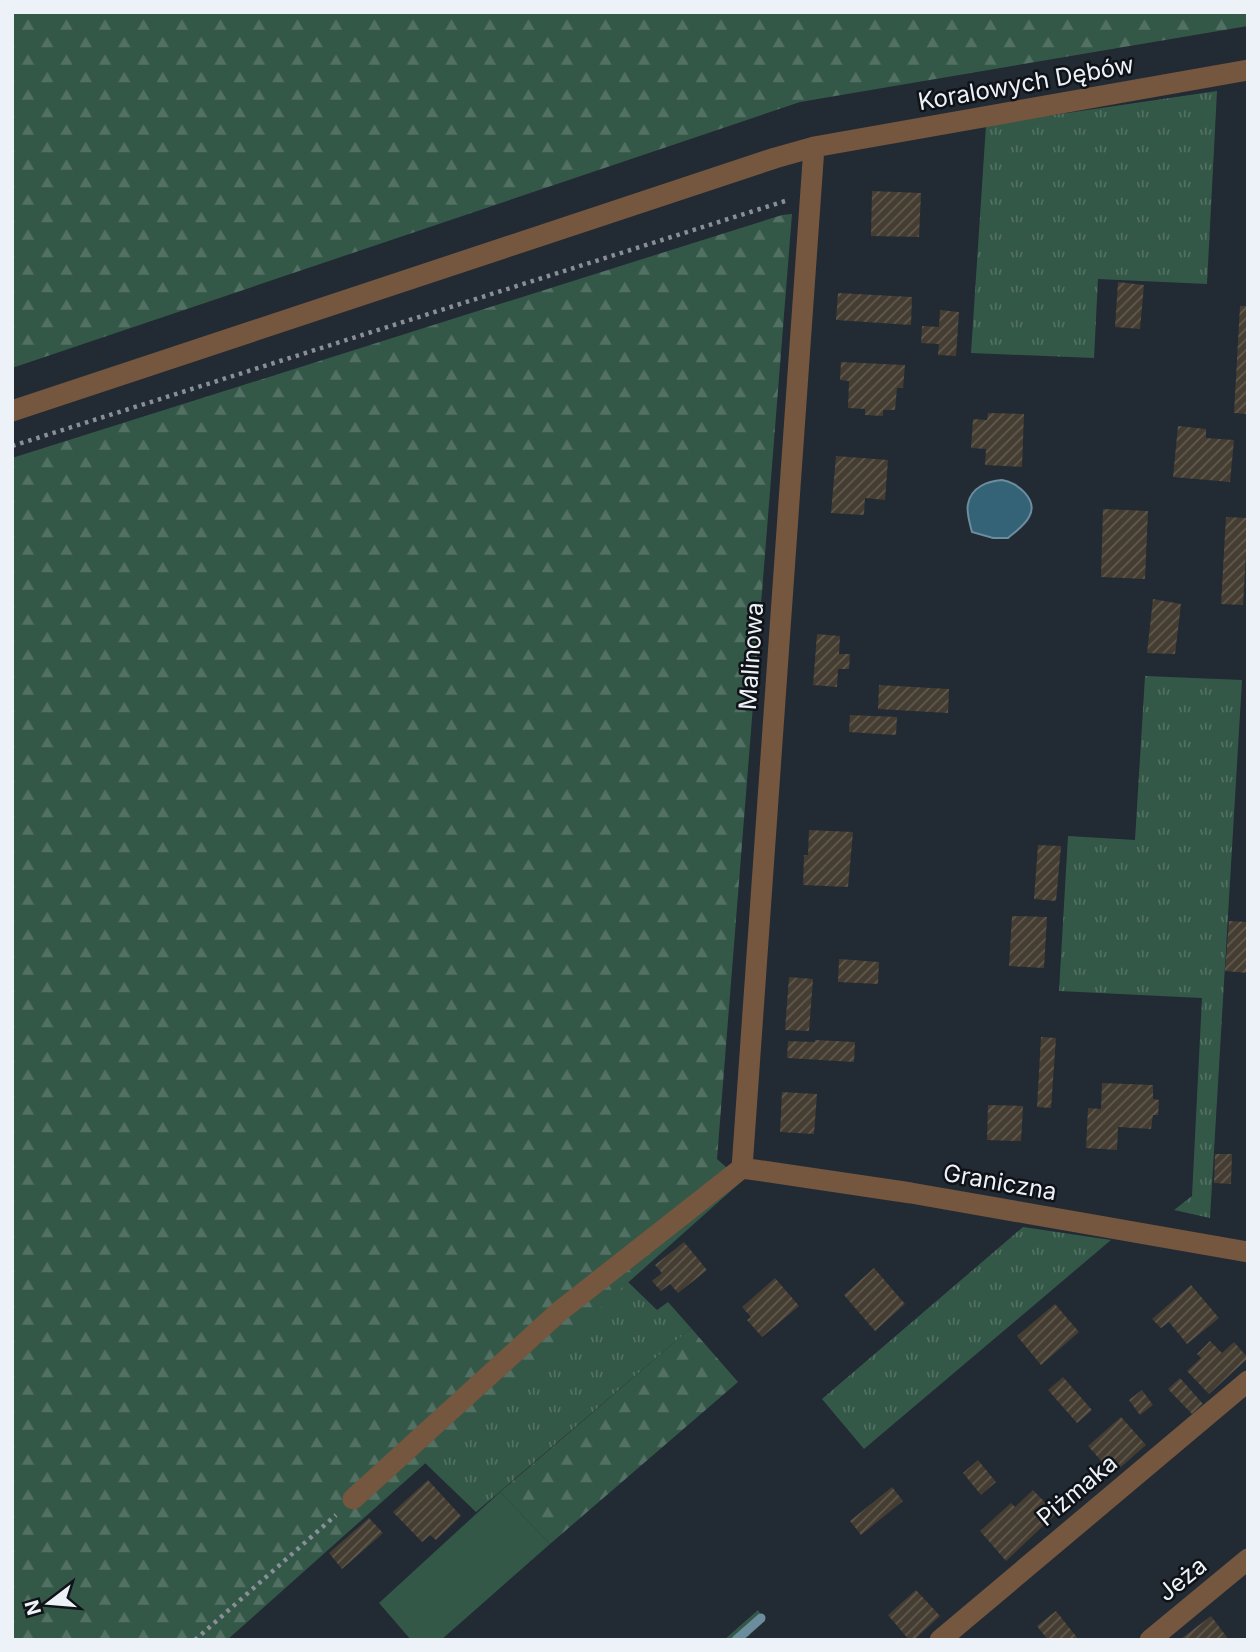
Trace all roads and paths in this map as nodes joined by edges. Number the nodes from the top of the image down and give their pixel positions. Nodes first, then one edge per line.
1 (1248, 70) edge
2 (814, 147) junction
3 (810, 193) junction
4 (12, 411) edge
5 (12, 446) edge
6 (742, 1168) junction
7 (1248, 1252) edge
8 (1248, 1381) edge
9 (353, 1499) joint
10 (1248, 1559) edge
11 (195, 1640) edge
12 (940, 1640) edge
13 (1150, 1640) edge

1 - 2 street, Koralowych Dębów
2 - 3 street, Malinowa
2 - 4 street, Koralowych Dębów
3 - 5 path
3 - 6 street, Malinowa
6 - 7 street, Graniczna
6 - 9 street
8 - 12 street, Piżmaka
9 - 11 path
10 - 13 street, Jeża

